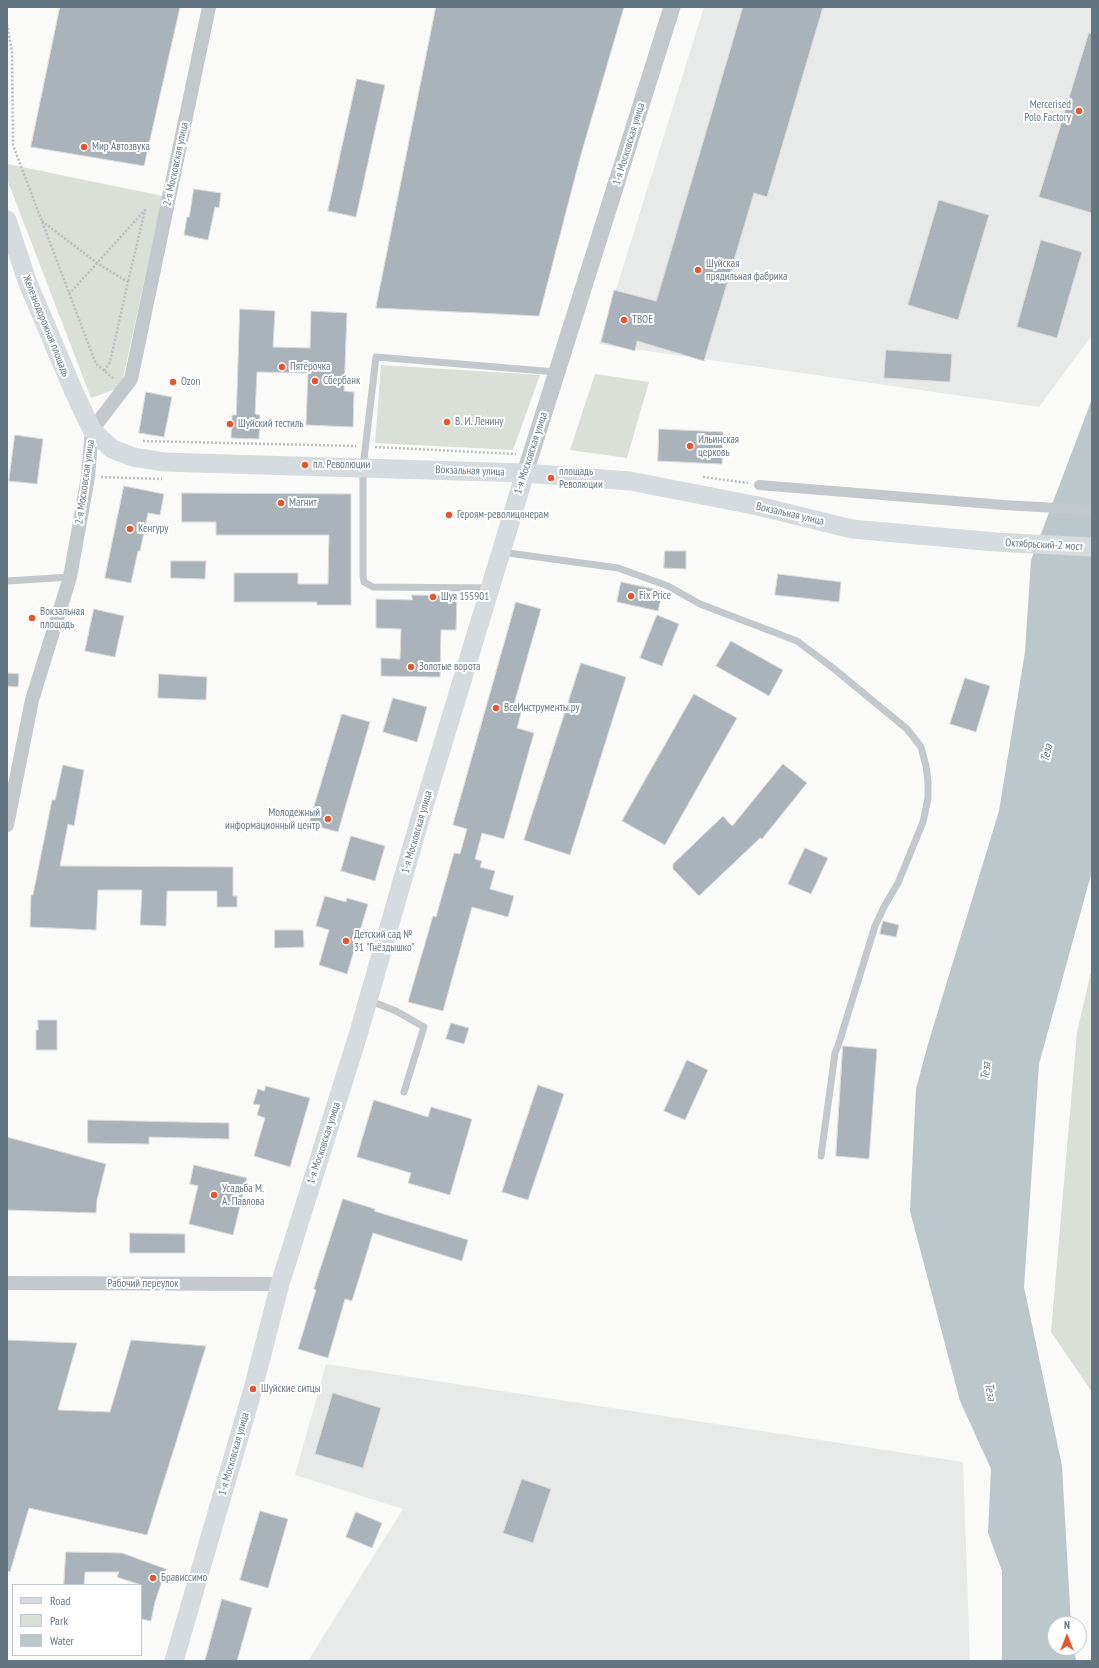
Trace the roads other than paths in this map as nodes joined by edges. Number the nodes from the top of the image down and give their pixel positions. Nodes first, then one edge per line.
1 (209, 7) edge
2 (672, 7) edge
3 (7, 220) edge
4 (557, 372) junction
5 (92, 430) junction
6 (363, 467) junction
7 (525, 474) junction
8 (759, 485) dead end
9 (1092, 510) edge
10 (996, 542) joint
11 (1092, 547) edge
12 (500, 552) junction
13 (70, 578) junction
14 (7, 581) edge
15 (490, 588) junction
16 (7, 825) edge
17 (368, 1000) junction
18 (404, 1092) dead end
19 (821, 1156) dead end
20 (7, 1283) edge
21 (280, 1284) junction
22 (174, 1661) edge

1 - 5 street, 2-я Московская улица
2 - 4 street, 1-я Московская улица
3 - 5 main road, Железнодорожная площадь
4 - 6 lane
4 - 7 street, 1-я Московская улица
5 - 6 main road, Вокзальная улица
5 - 13 street, 2-я Московская улица
6 - 7 main road, Вокзальная улица
6 - 15 lane
7 - 10 main road, Вокзальная улица
7 - 12 main road, 1-я Московская улица
8 - 9 street
10 - 11 main road, Октябрьский-2 мост
12 - 15 main road, 1-я Московская улица
12 - 19 lane
13 - 14 lane
13 - 16 street, 2-я Московская улица
15 - 17 main road, 1-я Московская улица
17 - 18 lane
17 - 21 main road, 1-я Московская улица
20 - 21 street, Рабочий переулок
21 - 22 main road, 1-я Московская улица

